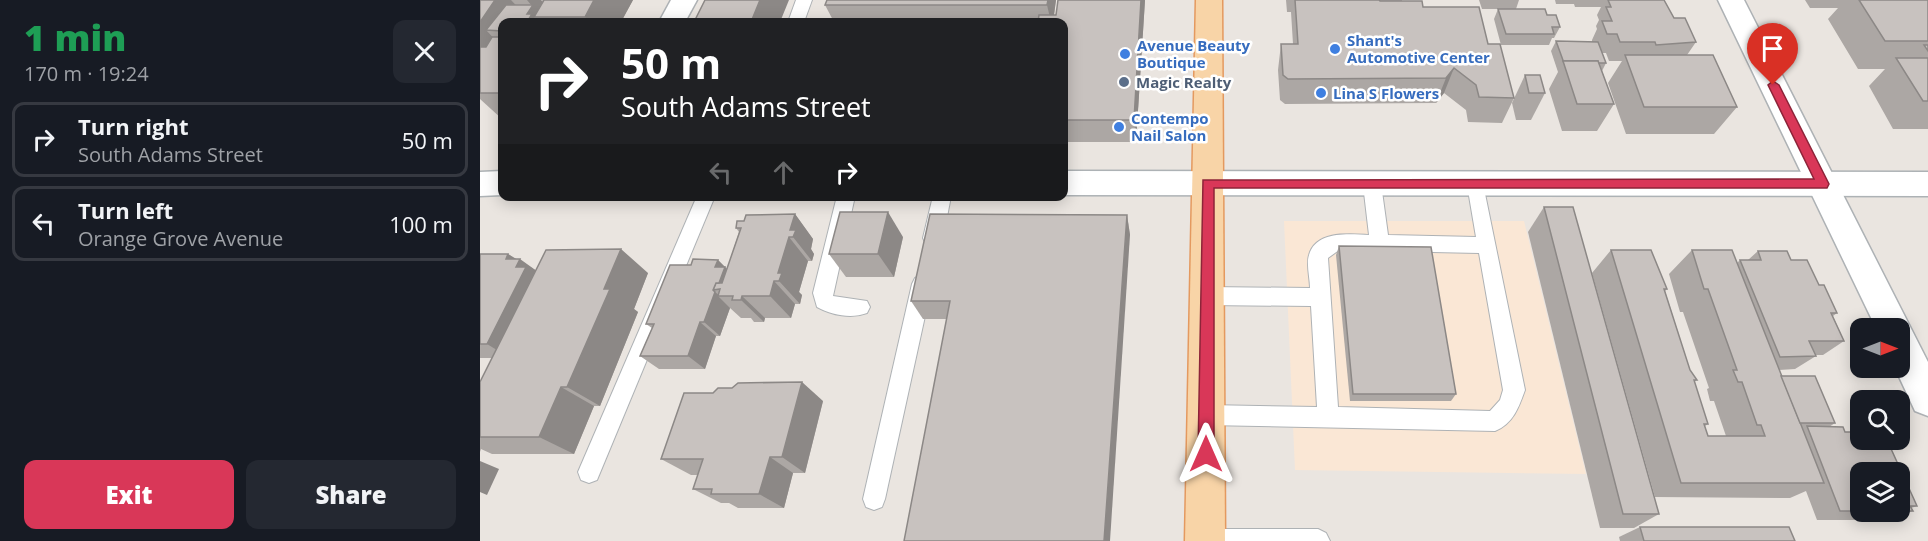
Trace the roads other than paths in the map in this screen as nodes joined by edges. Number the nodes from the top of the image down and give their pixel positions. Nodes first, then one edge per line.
1 (684, 0) edge
2 (804, 0) edge
3 (1209, 0) edge
4 (1731, 0) edge
5 (674, 18) edge
6 (797, 18) edge
7 (498, 183) edge
8 (1068, 183) edge
9 (1207, 183) junction
10 (480, 184) edge
11 (1372, 184) junction
12 (1476, 184) junction
13 (1823, 184) junction
14 (1928, 184) edge
15 (704, 201) edge
16 (845, 201) edge
17 (941, 201) edge
18 (1379, 243) junction
19 (1488, 245) junction
20 (1207, 296) junction
21 (1321, 297) junction
22 (860, 307) dead end
23 (1888, 318) edge
24 (1910, 362) edge
25 (1928, 399) edge
26 (1206, 415) junction
27 (1328, 417) junction
28 (589, 472) dead end
29 (874, 499) dead end
30 (1205, 541) edge
31 (1318, 541) edge

1 - 5 street
2 - 6 lane
3 - 9 main road
4 - 13 street
7 - 10 street
8 - 9 street
9 - 11 street
9 - 20 main road
11 - 12 street
11 - 18 lane
12 - 13 street
12 - 19 lane
13 - 14 street
13 - 23 street
15 - 28 lane
16 - 22 lane
17 - 29 lane
18 - 19 lane
18 - 21 lane
19 - 27 lane
20 - 21 lane
20 - 26 main road
21 - 27 lane
24 - 25 street
26 - 27 lane
26 - 30 main road
30 - 31 lane

